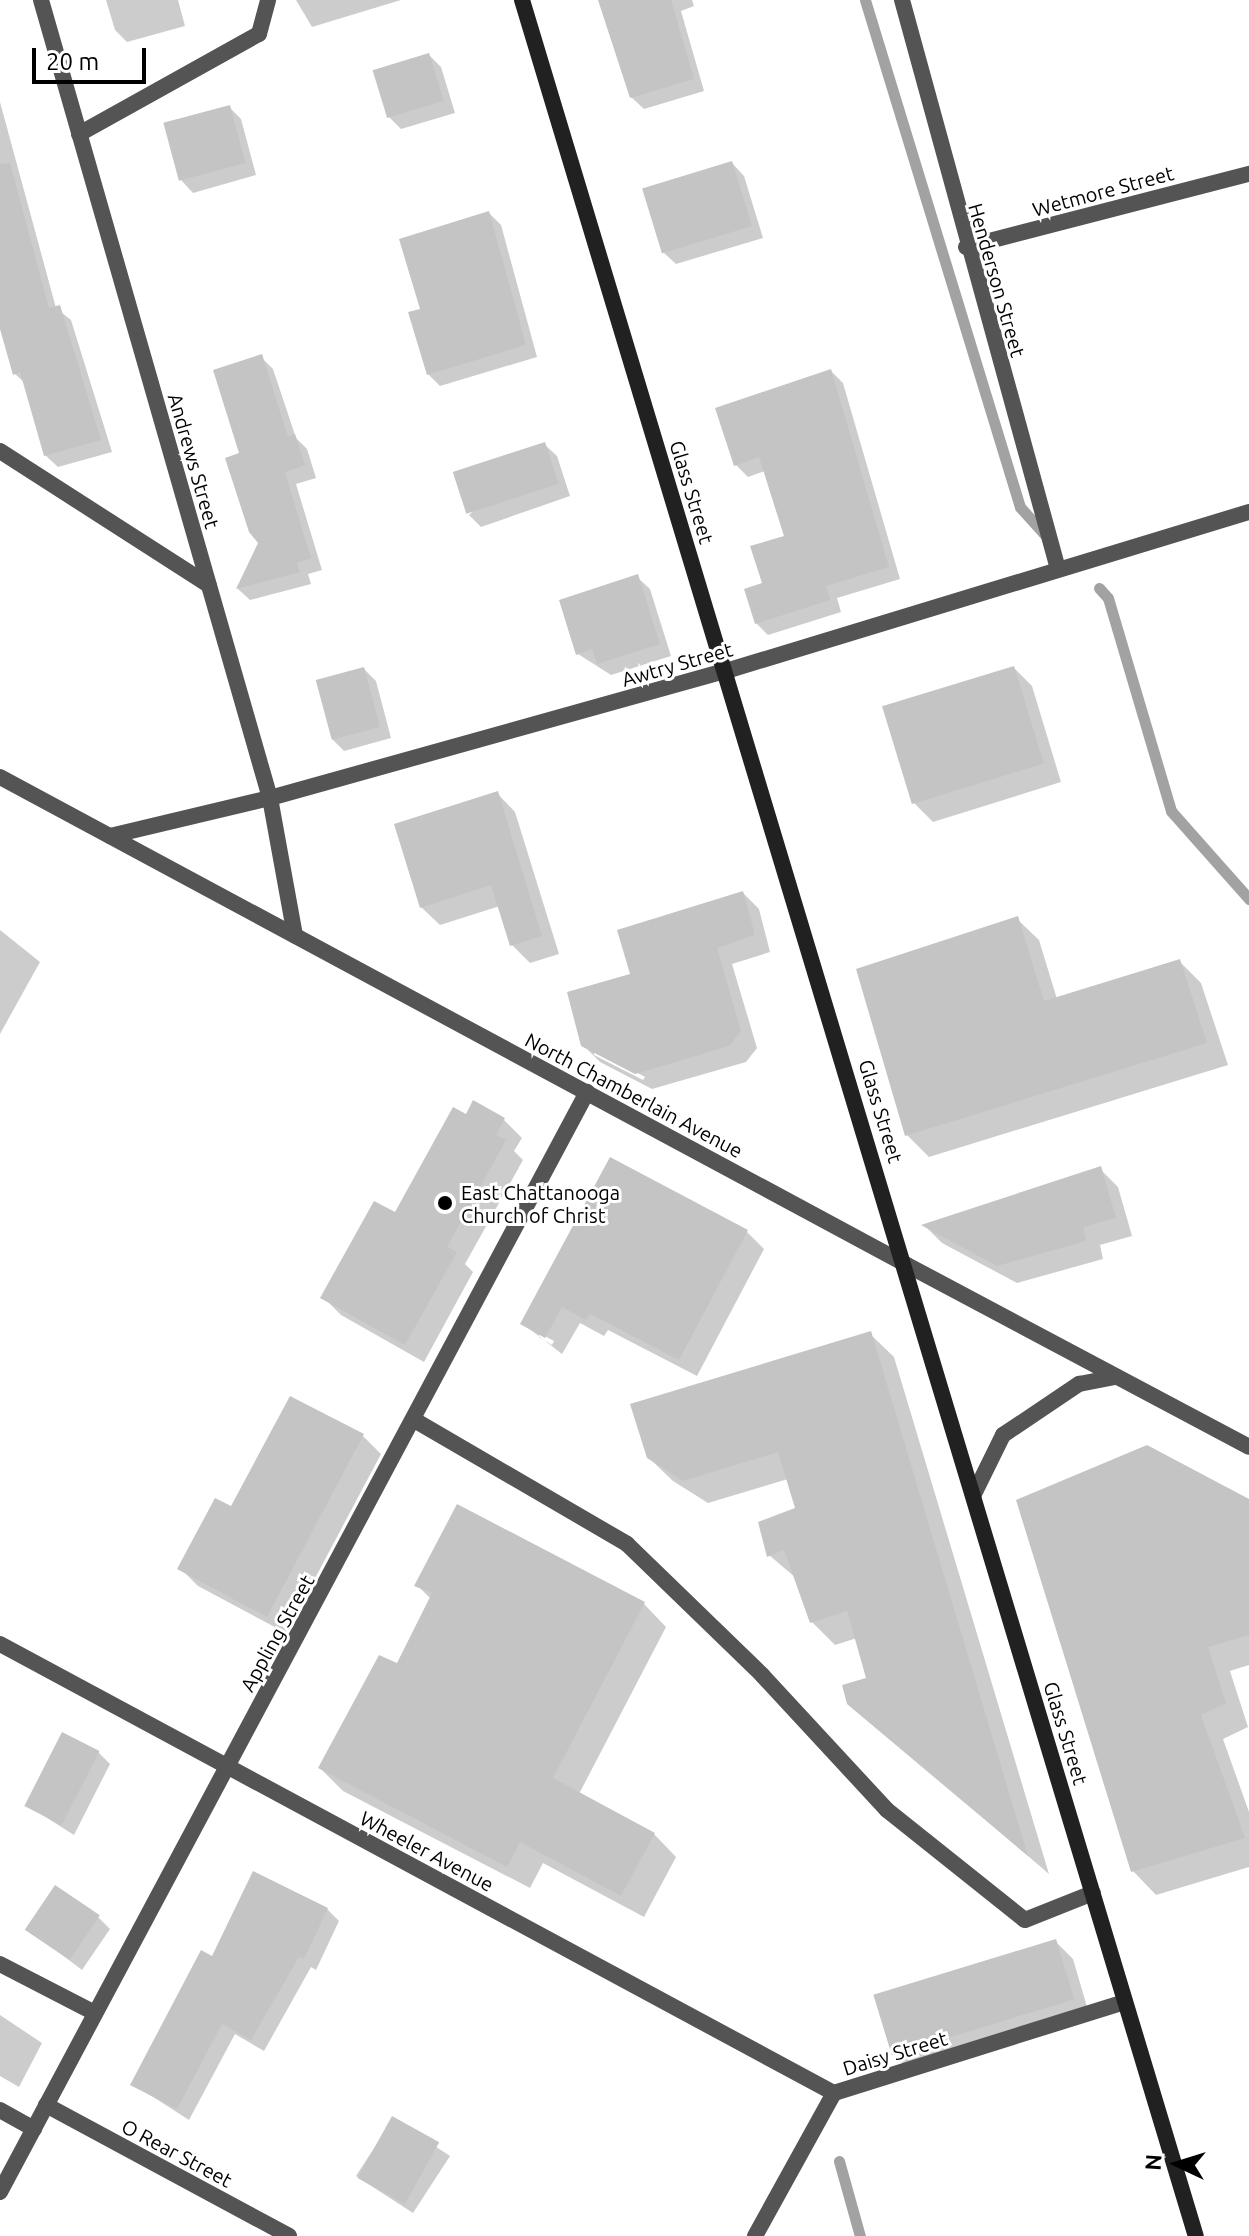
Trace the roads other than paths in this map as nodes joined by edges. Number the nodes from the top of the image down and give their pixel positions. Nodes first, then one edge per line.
1 (41, 0) edge
2 (268, 0) edge
3 (522, 0) edge
4 (902, 0) edge
5 (79, 134) junction
6 (1249, 174) edge
7 (966, 247) junction
8 (0, 451) edge
9 (1249, 512) edge
10 (1058, 569) junction
11 (209, 585) junction
12 (726, 671) junction
13 (0, 777) edge
14 (270, 798) junction
15 (110, 836) junction
16 (295, 936) junction
17 (587, 1092) junction
18 (907, 1265) junction
19 (1116, 1377) junction
20 (416, 1421) junction
21 (1249, 1447) edge
22 (974, 1494) junction
23 (0, 1644) edge
24 (227, 1766) junction
25 (1093, 1893) junction
26 (0, 1964) edge
27 (1125, 2002) junction
28 (95, 2013) junction
29 (834, 2093) junction
30 (46, 2105) junction
31 (0, 2110) edge
32 (34, 2129) junction
33 (0, 2192) edge
34 (289, 2236) edge
35 (755, 2236) edge
36 (1196, 2236) edge

1 - 5 street, Andrews Street
2 - 5 street
3 - 12 main road, Glass Street
4 - 7 street, Henderson Street
5 - 11 street, Andrews Street
6 - 7 street, Wetmore Street
7 - 10 street, Henderson Street
8 - 11 street
9 - 10 street, Awtry Street
10 - 12 street, Awtry Street
11 - 14 street, Andrews Street
12 - 14 street, Awtry Street
12 - 18 main road, Glass Street
13 - 15 street, North Chamberlain Avenue
14 - 15 street, Awtry Street
14 - 16 street, Andrews Street
15 - 16 street, North Chamberlain Avenue
16 - 17 street, North Chamberlain Avenue
17 - 18 street, North Chamberlain Avenue
17 - 20 street, Appling Street
18 - 19 street, North Chamberlain Avenue
18 - 22 main road, Glass Street
19 - 21 street, North Chamberlain Avenue
19 - 22 street
20 - 24 street, Appling Street
20 - 25 street
22 - 25 main road, Glass Street
23 - 24 street, Wheeler Avenue
24 - 28 street, Appling Street
24 - 29 street, Wheeler Avenue
25 - 27 main road, Glass Street
26 - 28 street
27 - 29 street, Daisy Street
27 - 36 main road, Glass Street
28 - 30 street, Appling Street
29 - 35 street, Daisy Street
30 - 32 street, Appling Street
30 - 34 street, O Rear Street
31 - 32 street
32 - 33 street, Appling Street

